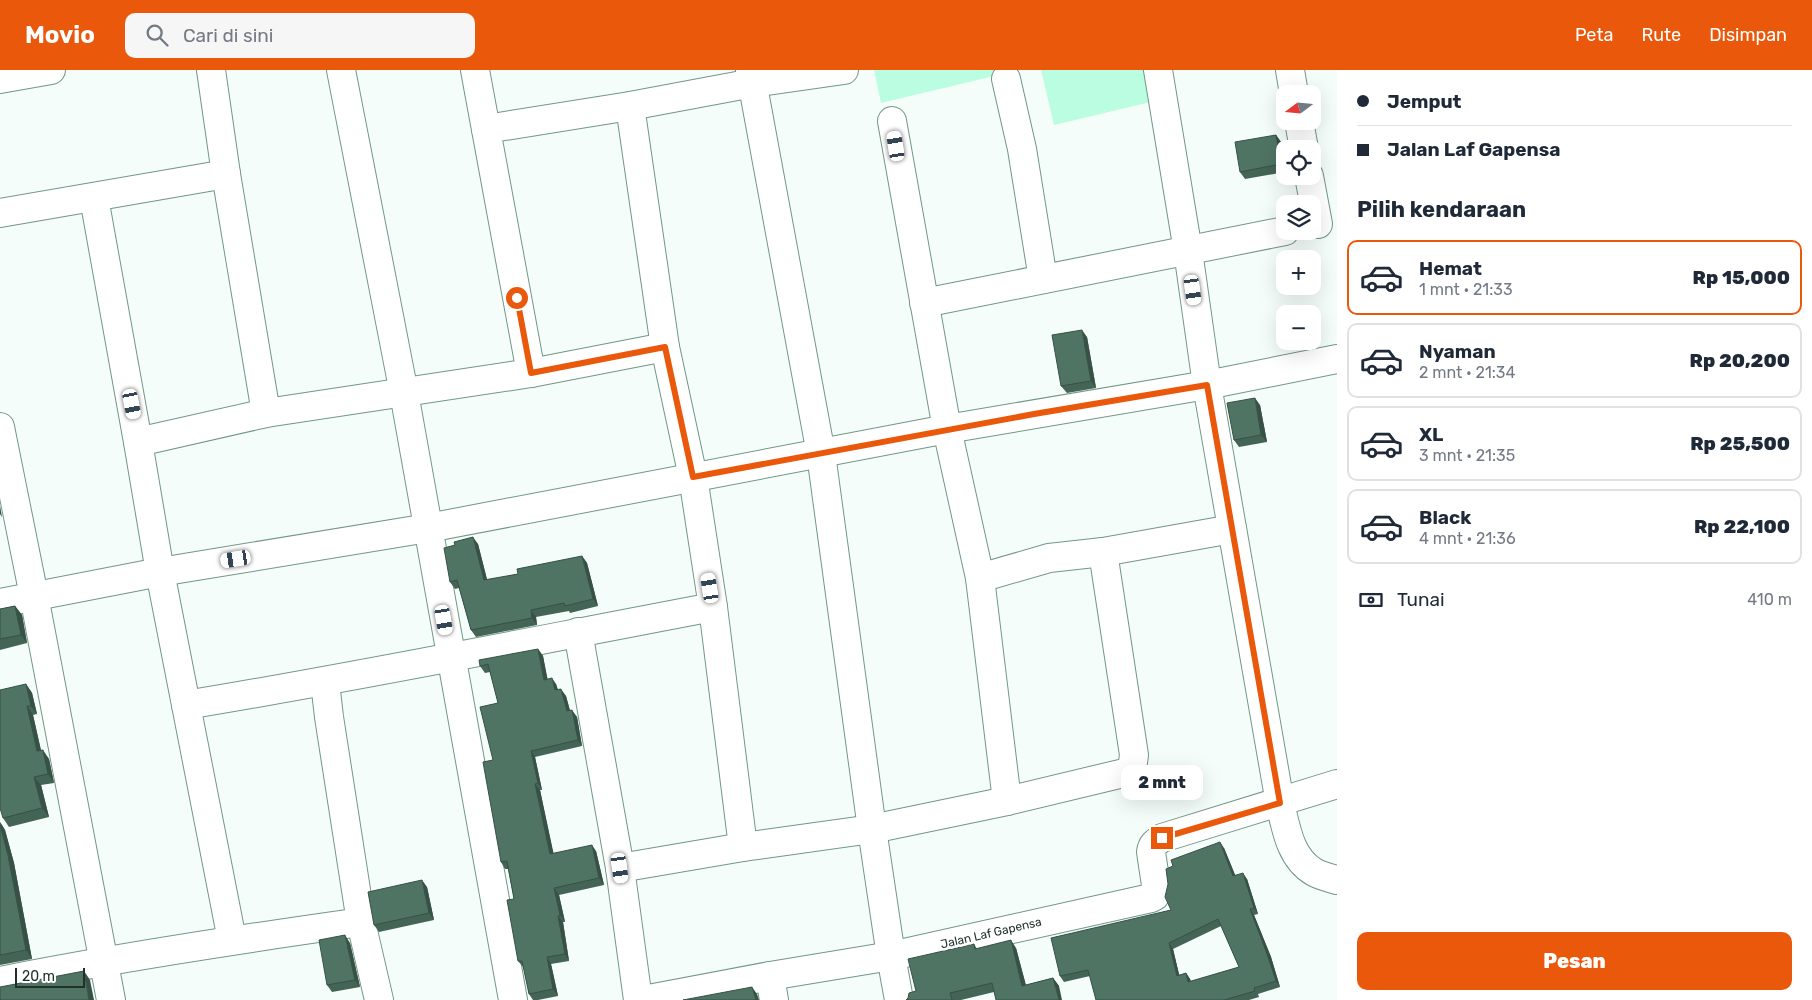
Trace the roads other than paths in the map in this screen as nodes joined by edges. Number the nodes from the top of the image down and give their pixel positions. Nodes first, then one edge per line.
1 (51, 70) edge
2 (211, 70) edge
3 (341, 70) edge
4 (475, 70) edge
5 (844, 70) edge
6 (1158, 70) edge
7 (1290, 70) edge
8 (751, 76) edge
9 (1006, 79) dead end
10 (0, 80) edge
11 (1292, 85) edge
12 (630, 106) junction
13 (892, 121) dead end
14 (486, 129) junction
15 (226, 174) junction
16 (1311, 185) edge
17 (94, 198) junction
18 (0, 213) edge
19 (1322, 223) edge
20 (1276, 233) edge
21 (1188, 251) junction
22 (1043, 279) junction
23 (924, 303) junction
24 (665, 347) junction
25 (1336, 363) edge
26 (531, 373) junction
27 (1207, 385) junction
28 (404, 393) junction
29 (266, 413) junction
30 (0, 427) edge
31 (947, 429) junction
32 (138, 442) junction
33 (821, 454) junction
34 (693, 477) junction
35 (428, 528) junction
36 (1232, 529) junction
37 (1103, 552) junction
38 (160, 572) junction
39 (980, 578) junction
40 (34, 596) junction
41 (0, 603) edge
42 (713, 607) junction
43 (578, 632) junction
44 (450, 656) junction
45 (325, 682) junction
46 (186, 706) junction
47 (1337, 784) edge
48 (1007, 801) junction
49 (1280, 803) junction
50 (872, 829) junction
51 (744, 847) junction
52 (620, 868) junction
53 (1337, 880) edge
54 (361, 922) junction
55 (232, 940) junction
56 (891, 956) junction
57 (103, 961) junction
58 (0, 981) edge
59 (772, 988) edge
60 (111, 1000) edge
61 (379, 1000) edge
62 (513, 1000) edge
63 (638, 1000) edge
64 (643, 1000) edge
65 (900, 1000) edge

1 - 10 street
2 - 15 street
3 - 28 street
4 - 14 street
5 - 8 street
6 - 21 street
7 - 11 street
8 - 12 street
8 - 33 street
9 - 22 street
12 - 14 street
12 - 24 street
13 - 23 street
14 - 26 street
15 - 17 street
15 - 29 street
16 - 19 street
17 - 18 street
17 - 32 street
20 - 21 street
21 - 22 street
21 - 27 street
22 - 23 street
23 - 31 street
24 - 26 street
24 - 34 street
25 - 27 street
26 - 28 street
27 - 31 street
27 - 36 street
28 - 29 street
28 - 35 street
29 - 32 street
30 - 40 street
31 - 33 street
31 - 39 street
32 - 38 street
33 - 34 street
33 - 50 street
34 - 35 street
34 - 42 street
35 - 38 street
35 - 44 street
36 - 37 street
36 - 49 street
37 - 39 street
37 - 48 street
38 - 40 street
38 - 46 street
39 - 48 street
40 - 41 street
40 - 57 street
42 - 43 street
42 - 51 street
43 - 44 street
43 - 52 street
44 - 45 street
44 - 62 street
45 - 46 street
45 - 54 street
46 - 55 street
47 - 49 street
48 - 50 street
49 - 53 street
49 - 56 street, Jalan Laf Gapensa
50 - 51 street
50 - 56 street
51 - 52 street
52 - 63 street
54 - 55 street
54 - 61 street
55 - 57 street
56 - 59 street, Jalan Laf Gapensa
56 - 65 street
57 - 58 street
57 - 60 street
59 - 64 street, Jalan Laf Gapensa

